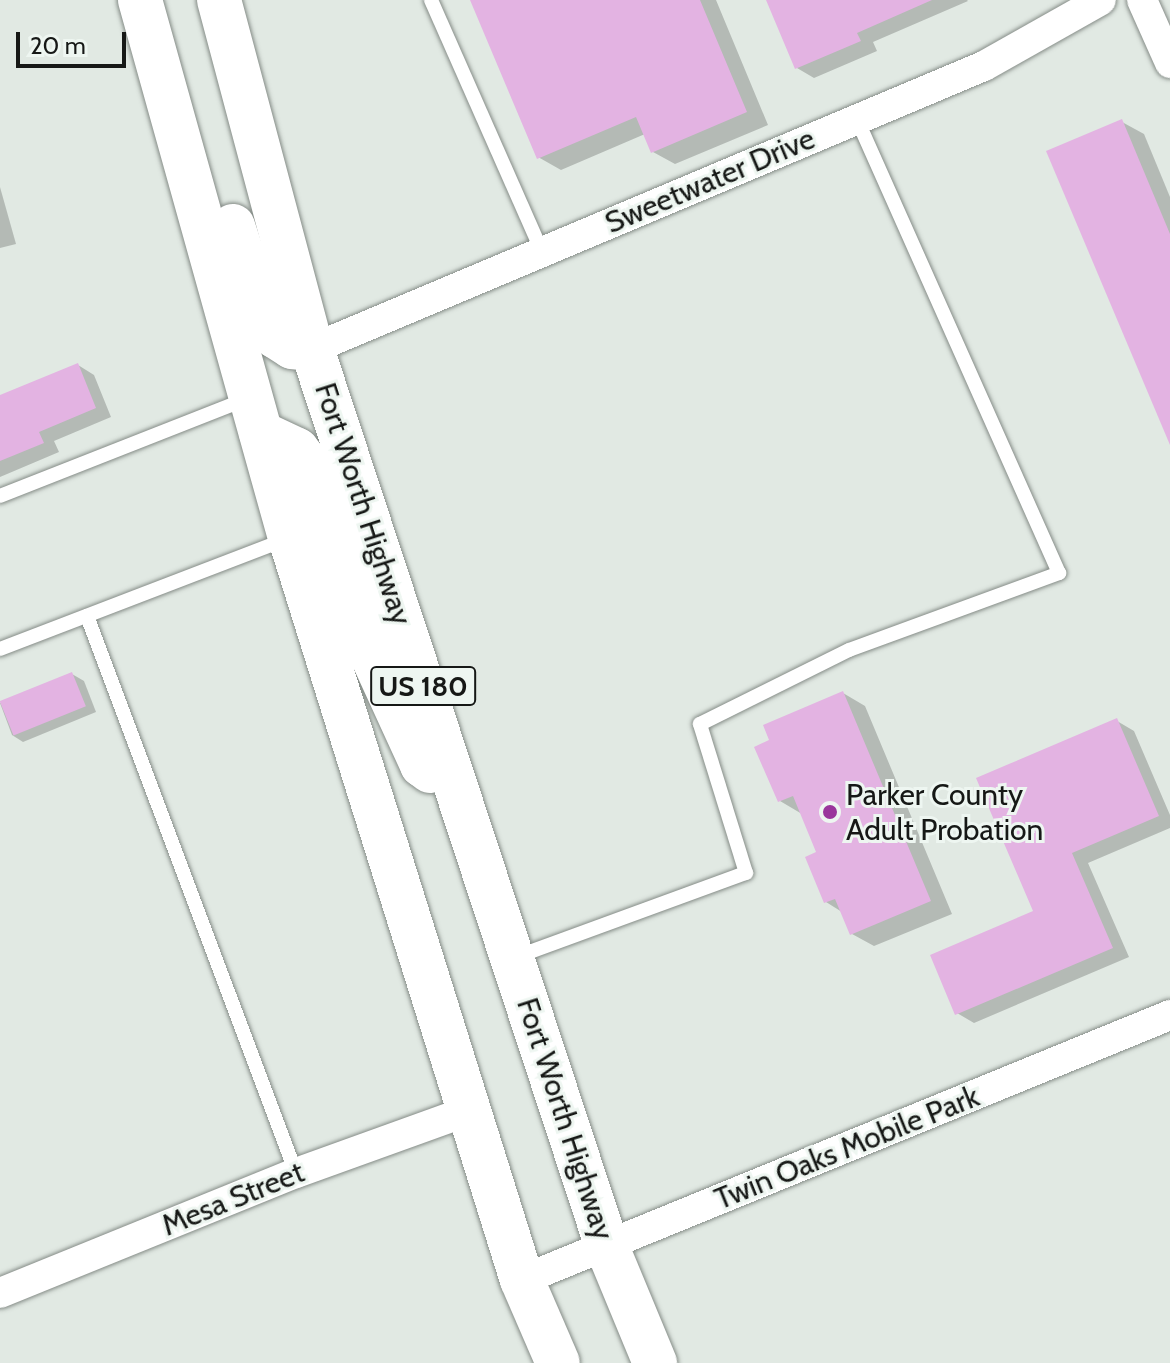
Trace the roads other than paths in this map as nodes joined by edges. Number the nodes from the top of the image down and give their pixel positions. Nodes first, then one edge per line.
1 (219, 0) edge
2 (431, 0) edge
3 (1101, 0) edge
4 (1142, 0) edge
5 (143, 8) edge
6 (1170, 63) edge
7 (857, 120) junction
8 (542, 252) junction
9 (312, 349) junction
10 (256, 415) junction
11 (0, 496) edge
12 (290, 538) junction
13 (87, 616) junction
14 (0, 649) edge
15 (458, 792) junction
16 (512, 959) junction
17 (1170, 1015) edge
18 (468, 1111) junction
19 (296, 1173) junction
20 (607, 1247) junction
21 (522, 1280) junction
22 (0, 1293) edge
23 (558, 1363) edge
24 (655, 1363) edge

1 - 9 main road, Fort Worth Highway / US 180
2 - 8 lane
3 - 7 street, Sweetwater Drive
4 - 6 street
5 - 9 main road
5 - 10 main road, US 180
7 - 8 street, Sweetwater Drive
7 - 16 lane
8 - 9 street, Sweetwater Drive
9 - 15 main road, Fort Worth Highway / US 180
10 - 11 lane
10 - 12 main road, US 180
10 - 15 main road
12 - 13 lane
12 - 18 main road, US 180
13 - 14 lane
13 - 19 lane
15 - 16 main road, Fort Worth Highway / US 180
16 - 20 main road, Fort Worth Highway / US 180
17 - 20 street, Twin Oaks Mobile Park
18 - 19 street, Mesa Street
18 - 21 main road, US 180
19 - 22 street, Mesa Street
20 - 21 street, Twin Oaks Mobile Park
20 - 24 main road, Fort Worth Highway / US 180
21 - 23 main road, US 180

